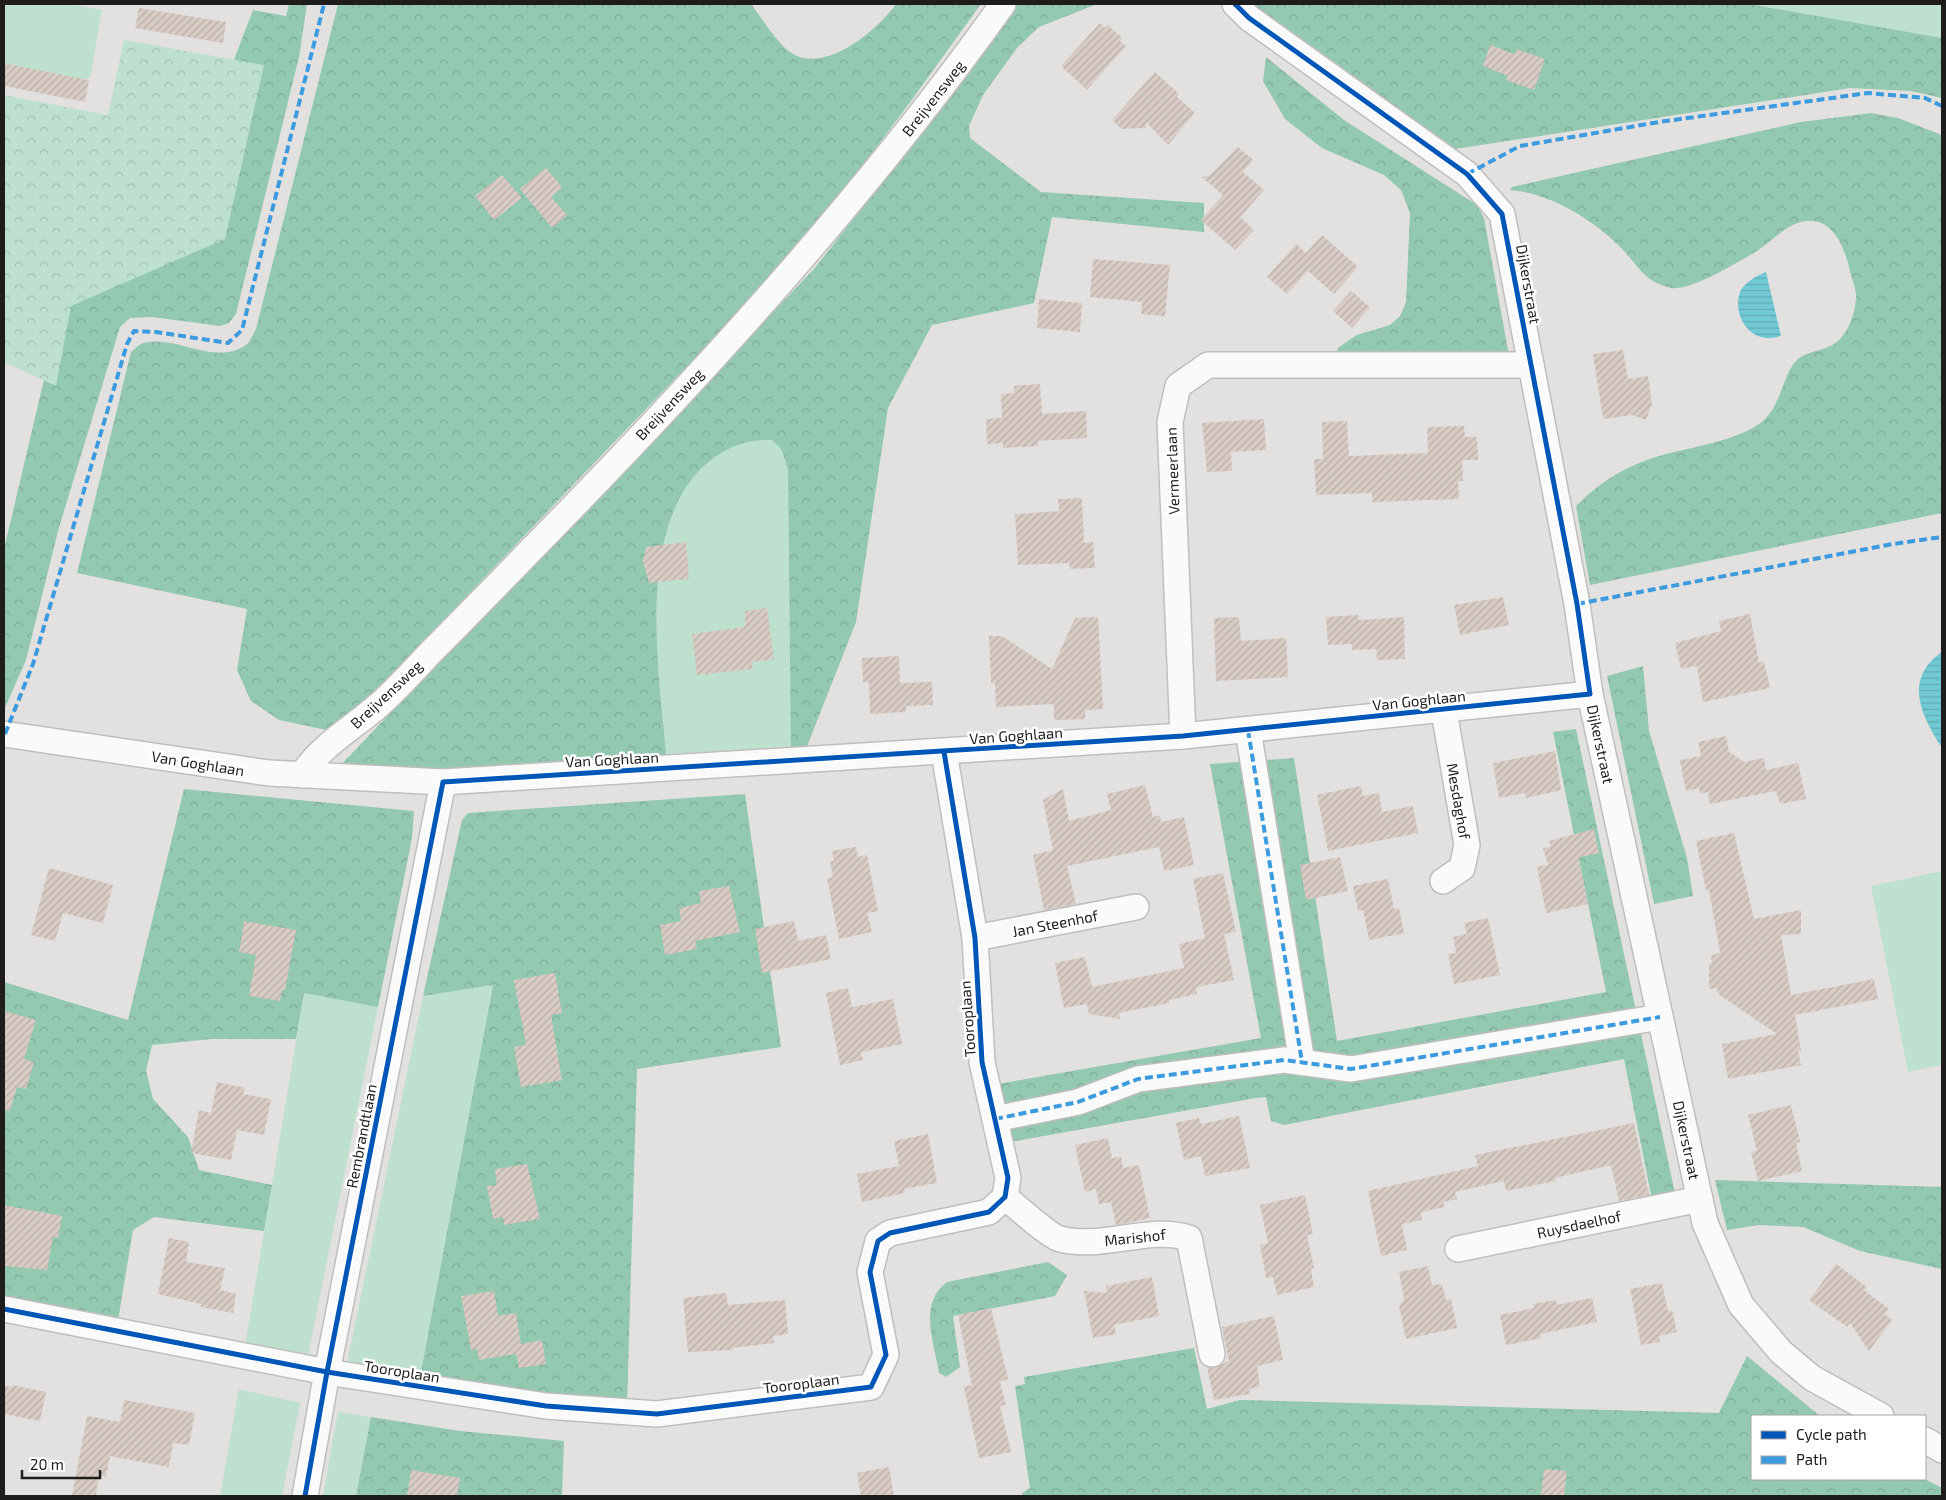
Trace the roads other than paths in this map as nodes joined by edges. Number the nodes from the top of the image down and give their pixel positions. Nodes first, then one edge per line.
1 (1003, 4) edge
2 (1235, 4) edge
3 (1531, 365) junction
4 (1590, 694) junction
5 (1444, 710) junction
6 (1248, 730) junction
7 (4, 734) edge
8 (1182, 736) junction
9 (944, 752) junction
10 (302, 775) junction
11 (443, 782) junction
12 (1443, 881) dead end
13 (1136, 907) dead end
14 (975, 938) junction
15 (1660, 1017) junction
16 (1302, 1062) junction
17 (995, 1119) junction
18 (1005, 1197) junction
19 (1700, 1199) junction
20 (1458, 1249) dead end
21 (4, 1309) edge
22 (1212, 1354) dead end
23 (327, 1372) junction
24 (1879, 1415) edge
25 (1926, 1441) edge
26 (1942, 1450) edge
27 (306, 1496) edge

1 - 10 street, Breijvensweg
2 - 3 street, Dijkerstraat
3 - 4 street, Dijkerstraat
3 - 8 street, Vermeerlaan
4 - 5 street, Van Goghlaan
4 - 15 street, Dijkerstraat
5 - 6 street, Van Goghlaan
5 - 12 street, Mesdaghof
6 - 8 street, Van Goghlaan
6 - 16 street
7 - 10 street, Van Goghlaan
8 - 9 street, Van Goghlaan
9 - 11 street, Van Goghlaan
9 - 14 street, Tooroplaan
10 - 11 street, Van Goghlaan
11 - 23 street, Rembrandtlaan
13 - 14 street, Jan Steenhof
14 - 17 street, Tooroplaan
15 - 16 street
15 - 19 street, Dijkerstraat
16 - 17 street
17 - 18 street, Tooroplaan
18 - 22 street, Marishof
18 - 23 street, Tooroplaan
19 - 20 street, Ruysdaelhof
19 - 24 street, Dijkerstraat
21 - 23 street, Tooroplaan
23 - 27 street, Rembrandtlaan
25 - 26 street

